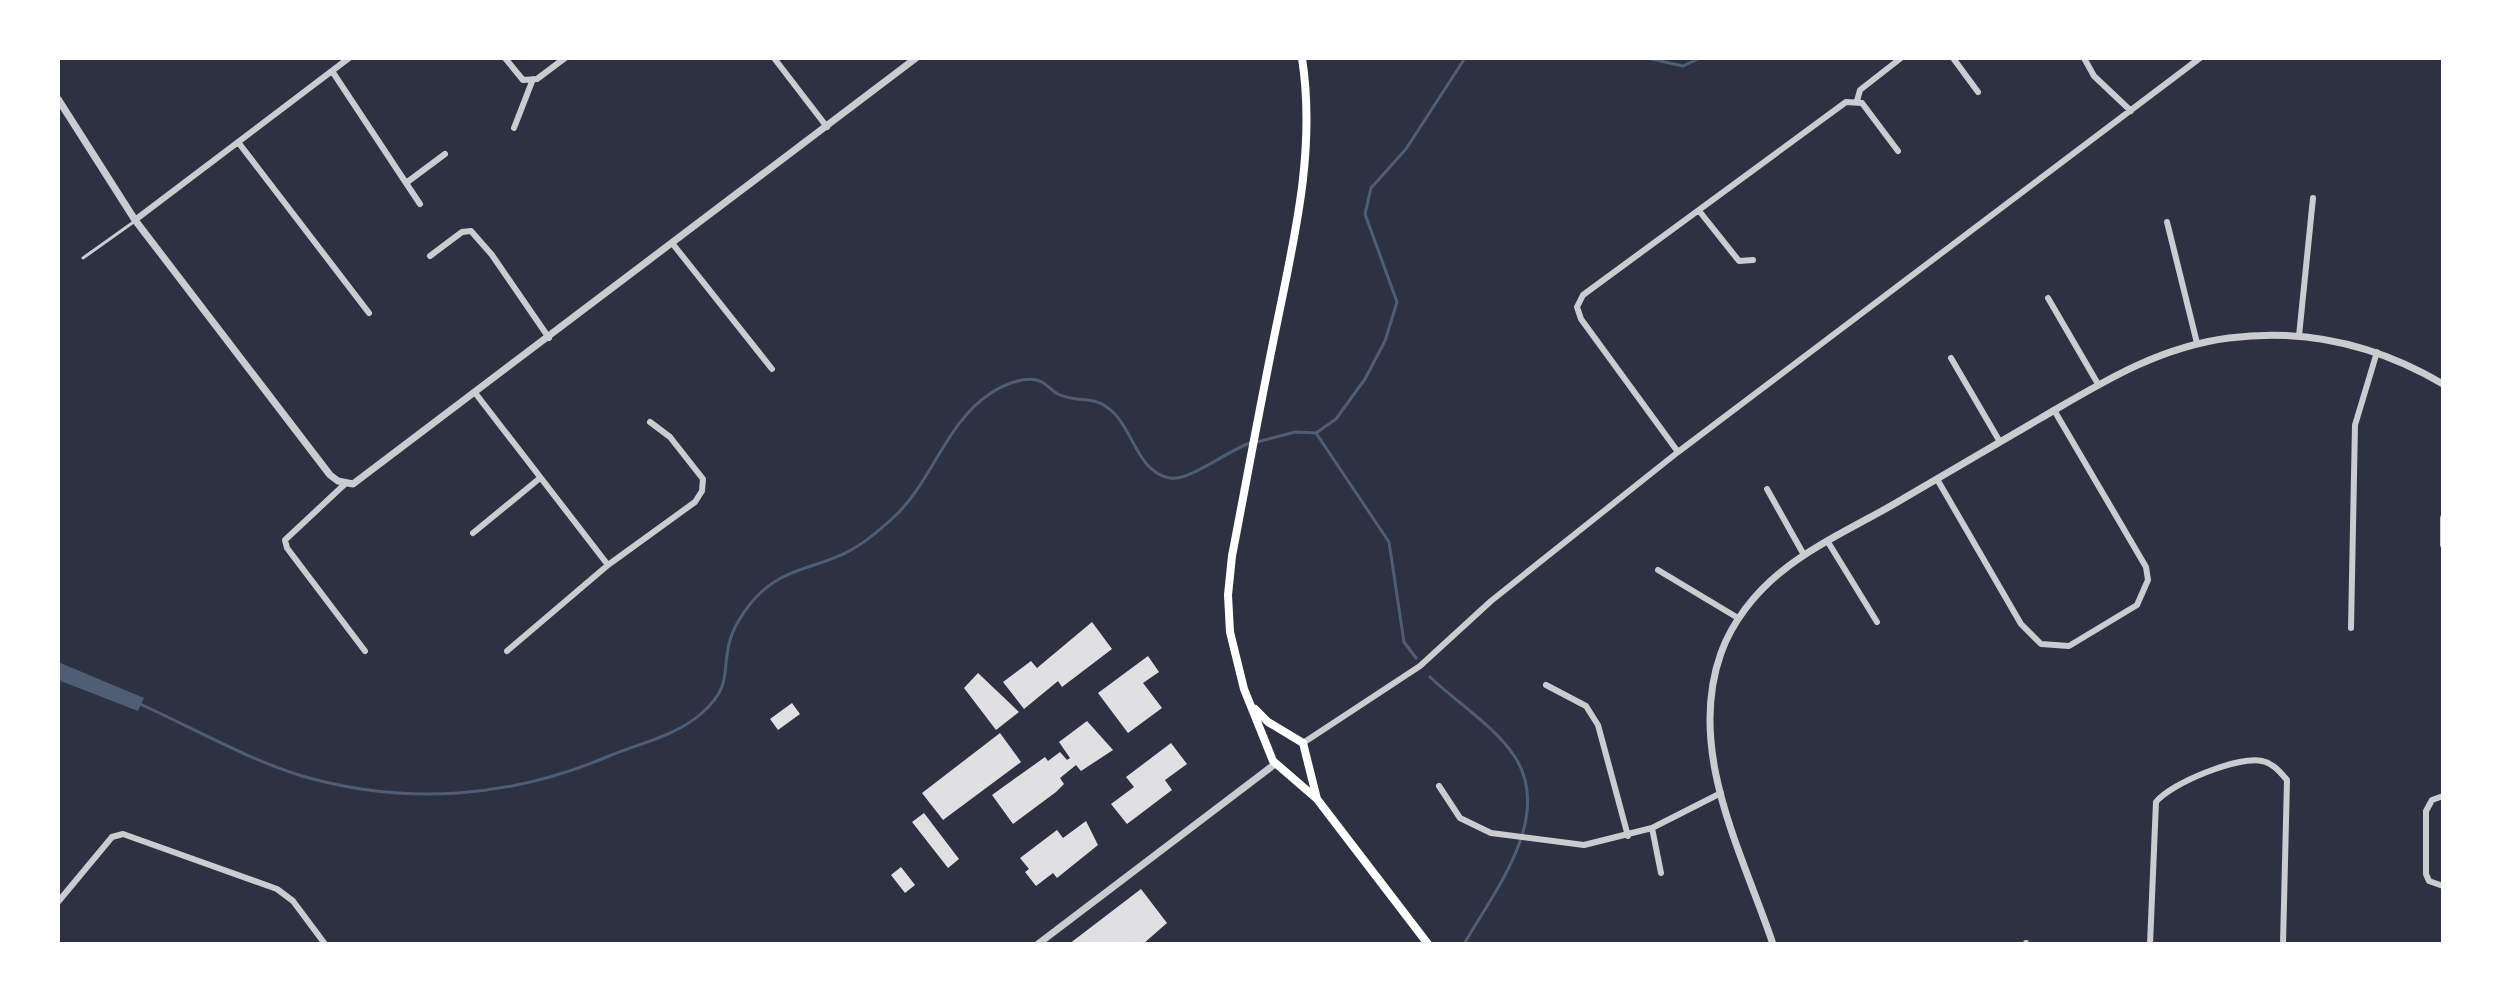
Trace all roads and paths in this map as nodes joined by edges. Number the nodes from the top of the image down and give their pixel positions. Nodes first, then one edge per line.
1 (349, 58) edge
2 (505, 58) edge
3 (565, 58) edge
4 (774, 58) edge
5 (916, 58) edge
6 (1302, 58) edge
7 (1901, 58) edge
8 (1953, 58) edge
9 (2084, 58) edge
10 (2200, 58) edge
11 (332, 71) junction
12 (533, 79) junction
13 (1978, 92) dead end
14 (58, 99) edge
15 (1859, 102) junction
16 (2131, 111) junction
17 (827, 127) junction
18 (514, 128) dead end
19 (238, 142) junction
20 (1898, 151) dead end
21 (445, 154) dead end
22 (406, 183) junction
23 (2313, 198) dead end
24 (420, 204) dead end
25 (1700, 212) junction
26 (135, 220) junction
27 (2167, 222) dead end
28 (672, 243) junction
29 (430, 256) dead end
30 (83, 258) dead end
31 (1753, 260) dead end
32 (2048, 298) dead end
33 (369, 313) dead end
34 (2299, 336) junction
35 (549, 338) junction
36 (2197, 343) junction
37 (2377, 352) junction
38 (1951, 358) dead end
39 (772, 369) dead end
40 (2098, 384) junction
41 (2443, 384) edge
42 (476, 394) junction
43 (2054, 410) junction
44 (650, 422) dead end
45 (2000, 442) junction
46 (1678, 452) junction
47 (540, 478) junction
48 (1937, 479) junction
49 (342, 482) junction
50 (1767, 489) dead end
51 (2443, 518) edge
52 (473, 533) dead end
53 (1828, 542) junction
54 (2443, 545) edge
55 (1804, 555) junction
56 (608, 565) junction
57 (1658, 570) dead end
58 (1738, 618) junction
59 (1877, 622) dead end
60 (2351, 628) dead end
61 (365, 651) dead end
62 (507, 651) dead end
63 (1546, 685) dead end
64 (1254, 709) junction
65 (1292, 737) junction
66 (1303, 743) junction
67 (1275, 744) junction
68 (1306, 757) junction
69 (1275, 764) junction
70 (1286, 771) junction
71 (1439, 786) dead end
72 (1721, 793) junction
73 (2443, 796) edge
74 (1317, 799) junction
75 (1652, 828) junction
76 (1628, 836) junction
77 (1661, 873) dead end
78 (2443, 886) edge
79 (58, 902) edge
80 (325, 944) edge
81 (1038, 944) edge
82 (1428, 944) edge
83 (1773, 944) edge
84 (2150, 944) edge
85 (2283, 944) edge

1 - 11 street
2 - 12 street
3 - 12 street
4 - 17 street
5 - 17 street
6 - 64 main road
7 - 15 street
8 - 13 street
9 - 16 street
10 - 16 street
11 - 19 street
11 - 22 street
12 - 18 street
14 - 26 street
15 - 20 street
15 - 25 street
16 - 46 street
17 - 28 street
19 - 26 street
19 - 33 street
21 - 22 street
22 - 24 street
23 - 34 street
25 - 31 street
25 - 46 street
26 - 30 lane
26 - 49 street
27 - 36 street
28 - 35 street
28 - 39 street
29 - 35 street
32 - 40 street
34 - 36 street
34 - 37 street
35 - 42 street
36 - 40 street
37 - 41 street
37 - 60 street
38 - 45 street
40 - 43 street
42 - 47 street
42 - 49 street
43 - 45 street
43 - 48 street
44 - 56 street
45 - 48 street
46 - 66 street
47 - 52 street
47 - 56 street
48 - 53 street
49 - 61 street
50 - 55 street
51 - 54 street
53 - 55 street
53 - 59 street
55 - 58 street
56 - 62 street
57 - 58 street
58 - 72 street
63 - 76 street
64 - 65 main road
64 - 67 main road
65 - 66 main road
65 - 67 main road
66 - 68 main road
67 - 69 main road
68 - 70 main road
68 - 74 main road
69 - 70 main road
69 - 81 street
70 - 74 main road
71 - 76 street
72 - 75 street
72 - 83 street
73 - 78 street
74 - 82 main road
75 - 76 street
75 - 77 street
79 - 80 street
84 - 85 street

